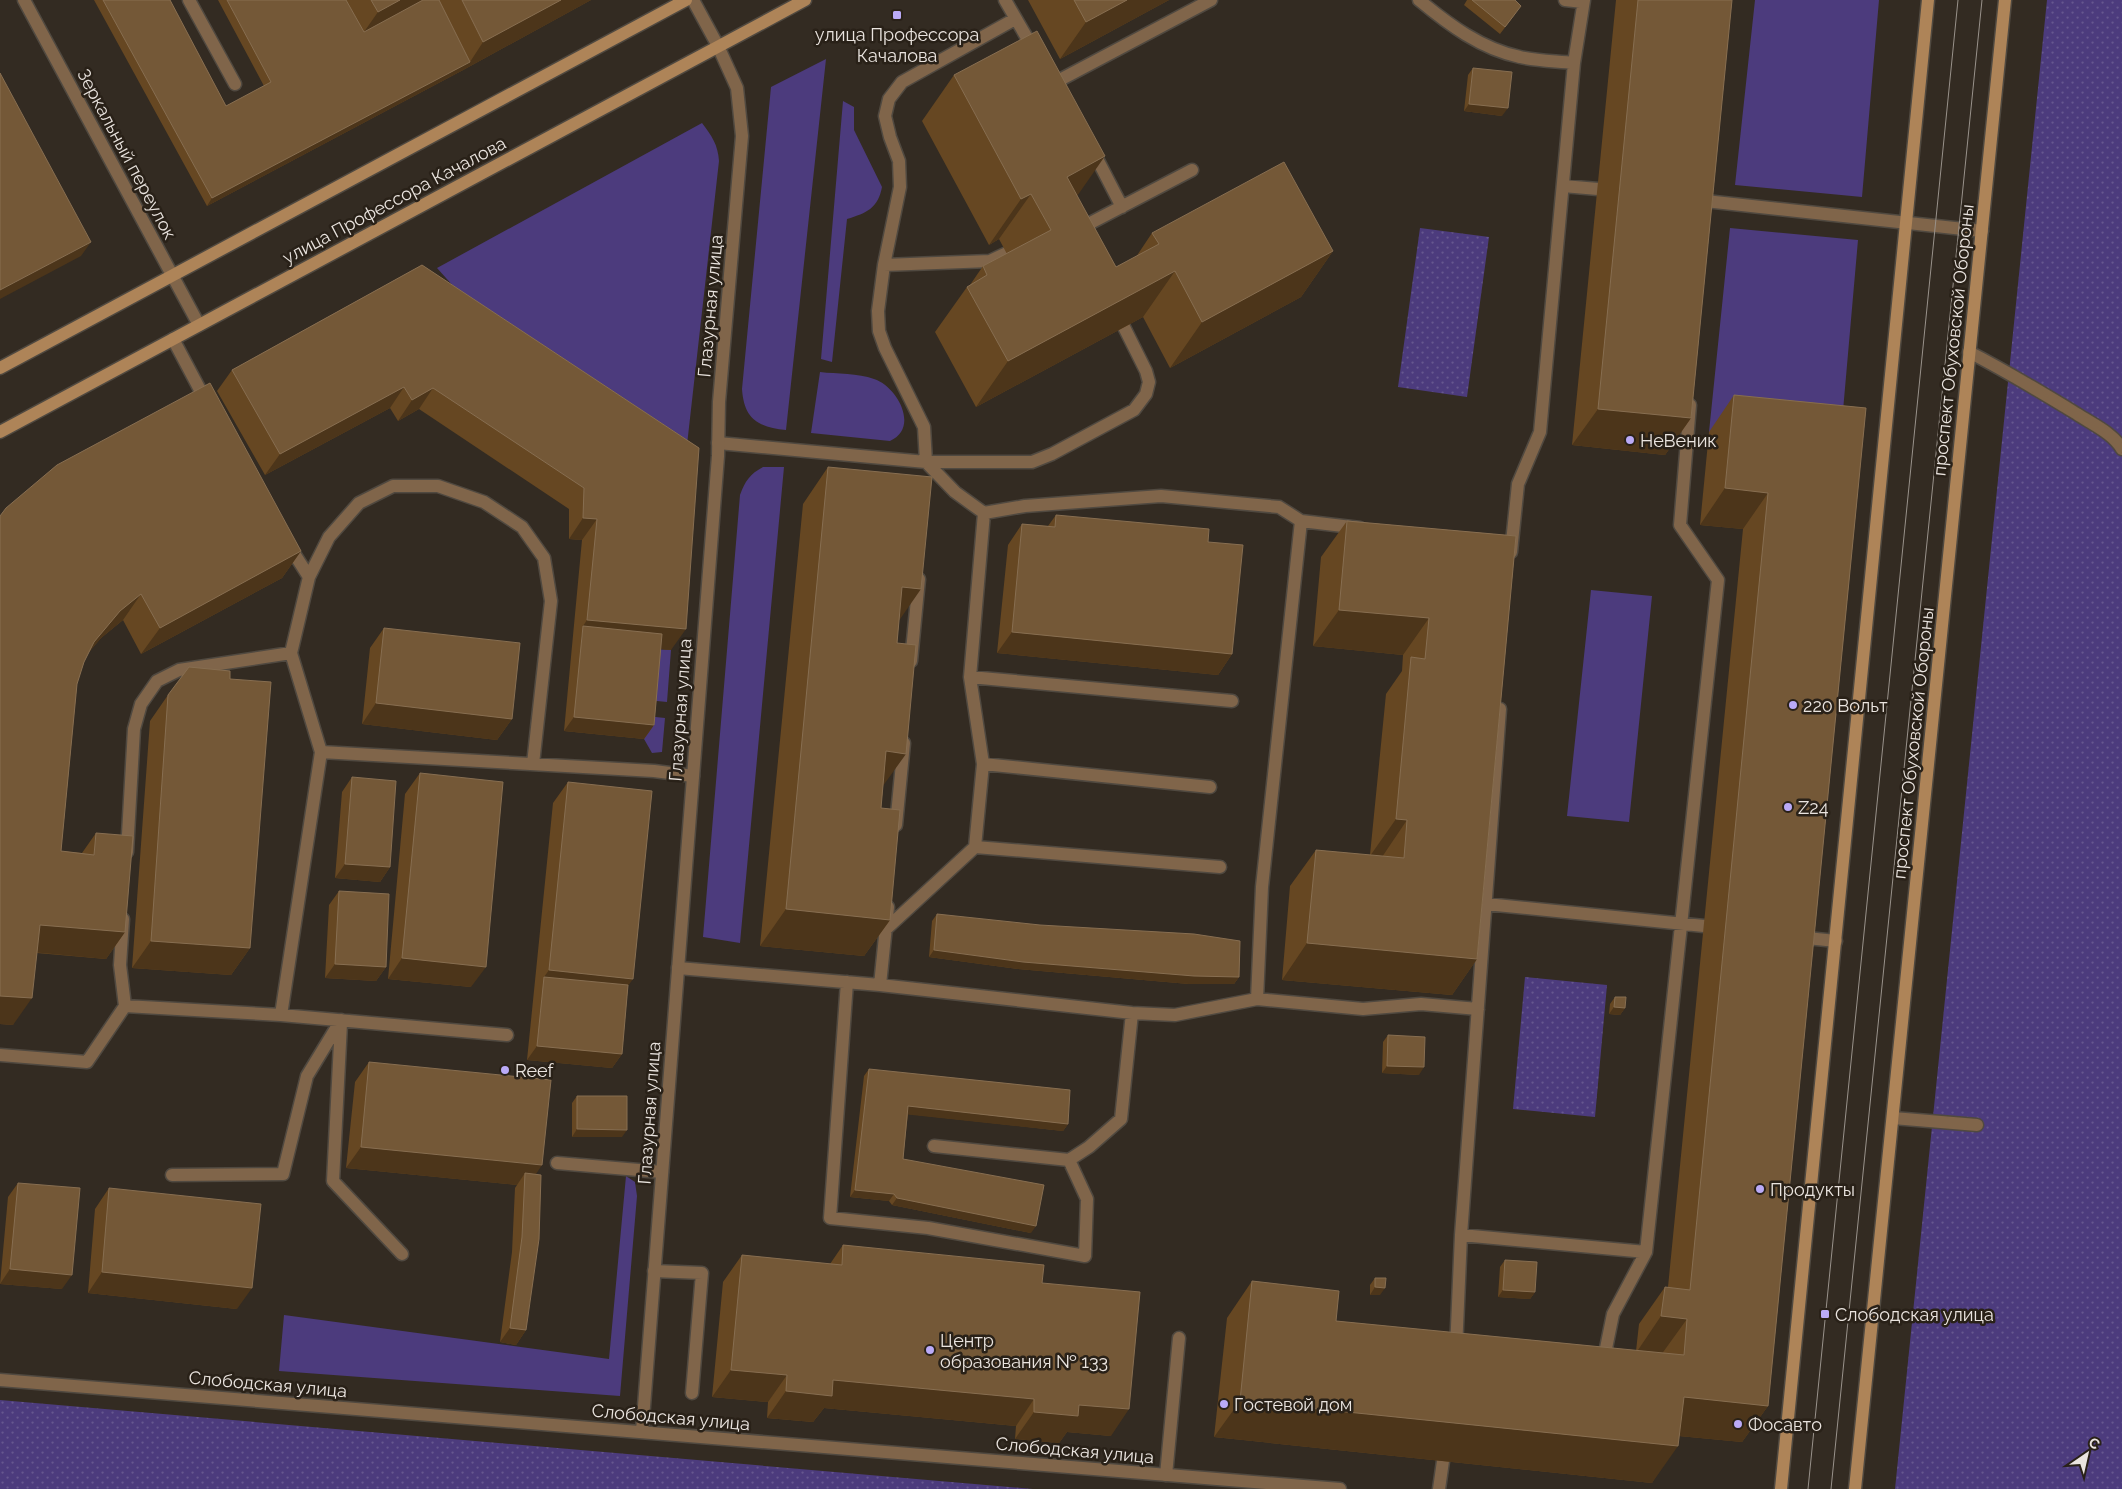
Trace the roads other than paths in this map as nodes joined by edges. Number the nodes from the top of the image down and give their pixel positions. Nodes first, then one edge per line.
1 (24, 0) edge
2 (189, 0) edge
3 (686, 0) edge
4 (693, 0) edge
5 (805, 0) edge
6 (1005, 0) edge
7 (1211, 0) edge
8 (1565, 0) edge
9 (1928, 0) edge
10 (2005, 0) edge
11 (1584, 1) edge
12 (1424, 2) edge
13 (1016, 19) junction
14 (718, 46) junction
15 (1040, 59) edge
16 (1574, 63) junction
17 (1054, 83) edge
18 (235, 84) dead end
19 (1083, 134) edge
20 (1192, 170) dead end
21 (1563, 186) junction
22 (1598, 189) dead end
23 (1691, 199) edge
24 (1122, 207) junction
25 (1905, 223) junction
26 (1982, 231) junction
27 (1071, 234) edge
28 (1007, 253) edge
29 (884, 265) junction
30 (172, 276) junction
31 (199, 325) junction
32 (1124, 327) edge
33 (172, 339) junction
34 (1969, 352) junction
35 (0, 368) edge
36 (1692, 390) edge
37 (213, 414) edge
38 (0, 432) edge
39 (718, 443) junction
40 (2122, 449) edge
41 (926, 462) junction
42 (926, 480) edge
43 (984, 513) junction
44 (1301, 521) junction
45 (279, 529) edge
46 (1368, 529) edge
47 (1510, 563) edge
48 (920, 566) edge
49 (309, 577) junction
50 (291, 653) junction
51 (910, 674) edge
52 (970, 677) junction
53 (1501, 698) edge
54 (1232, 701) dead end
55 (905, 733) edge
56 (321, 752) junction
57 (533, 764) junction
58 (983, 764) junction
59 (693, 776) junction
60 (1210, 787) dead end
61 (895, 840) edge
62 (976, 847) junction
63 (126, 867) edge
64 (1220, 867) dead end
65 (890, 890) edge
66 (1486, 904) junction
67 (124, 906) edge
68 (1680, 924) junction
69 (1704, 926) dead end
70 (886, 929) junction
71 (1792, 937) edge
72 (1836, 940) junction
73 (678, 968) junction
74 (847, 982) junction
75 (880, 984) junction
76 (1257, 999) junction
77 (125, 1006) junction
78 (1478, 1009) junction
79 (1132, 1013) junction
80 (281, 1015) junction
81 (341, 1020) junction
82 (507, 1035) dead end
83 (0, 1055) edge
84 (1893, 1118) junction
85 (1977, 1125) dead end
86 (934, 1146) dead end
87 (1069, 1160) junction
88 (557, 1163) dead end
89 (662, 1172) junction
90 (172, 1174) dead end
91 (1461, 1235) junction
92 (1646, 1252) junction
93 (402, 1254) dead end
94 (654, 1271) junction
95 (1178, 1338) dead end
96 (1454, 1365) edge
97 (1593, 1366) edge
98 (0, 1380) edge
99 (692, 1393) dead end
100 (642, 1432) junction
101 (1443, 1461) edge
102 (1166, 1475) junction
103 (1340, 1489) edge
104 (1439, 1489) edge
105 (1781, 1489) edge
106 (1855, 1489) edge

1 - 30 street, Зеркальный переулок
2 - 18 street
3 - 30 main road
4 - 14 street, Глазурная улица
5 - 14 main road, улица Профессора Качалова
6 - 13 street
7 - 17 street
8 - 11 street
9 - 25 main road
10 - 26 main road, проспект Обуховской Обороны
11 - 16 street
12 - 16 street
13 - 15 street
13 - 29 street
14 - 31 main road, улица Профессора Качалова
14 - 39 street, Глазурная улица
16 - 21 street
19 - 24 street
20 - 24 street
21 - 22 street
21 - 47 street
23 - 25 street
24 - 27 street
25 - 26 street
25 - 72 main road
26 - 34 main road, проспект Обуховской Обороны
28 - 29 street
29 - 41 street
30 - 31 street, Зеркальный переулок
30 - 35 main road
31 - 33 main road, улица Профессора Качалова
32 - 41 street
33 - 37 street
33 - 38 main road, улица Профессора Качалова
34 - 40 street
34 - 84 main road, проспект Обуховской Обороны
36 - 68 street
39 - 41 street
39 - 59 street, Глазурная улица
41 - 42 street
41 - 43 street
43 - 44 street
43 - 52 street
44 - 46 street
44 - 76 street
45 - 49 street
48 - 51 street
49 - 50 street
49 - 57 street
50 - 56 street
50 - 63 street
52 - 54 street
52 - 58 street
53 - 66 street
55 - 61 street
56 - 57 street
56 - 80 street
57 - 59 street
58 - 60 street
58 - 62 street
59 - 73 street, Глазурная улица
62 - 64 street
62 - 70 street
65 - 70 street
66 - 68 street
66 - 78 street
67 - 77 street
68 - 69 street
68 - 92 street
70 - 75 street
71 - 72 street
72 - 105 main road
73 - 74 street
73 - 89 street, Глазурная улица
74 - 75 street
74 - 87 street
75 - 79 street
76 - 78 street
76 - 79 street
77 - 80 street
77 - 83 street
78 - 91 street
79 - 87 street
80 - 81 street
81 - 82 street
81 - 90 street
81 - 93 street
84 - 85 street
84 - 106 main road, проспект Обуховской Обороны
86 - 87 street
88 - 89 street
89 - 94 street, Глазурная улица
91 - 92 street
91 - 96 street
92 - 97 street
94 - 99 street
94 - 100 street, Глазурная улица
95 - 102 street
98 - 100 street, Слободская улица
100 - 102 street, Слободская улица
101 - 104 street
102 - 103 street, Слободская улица

